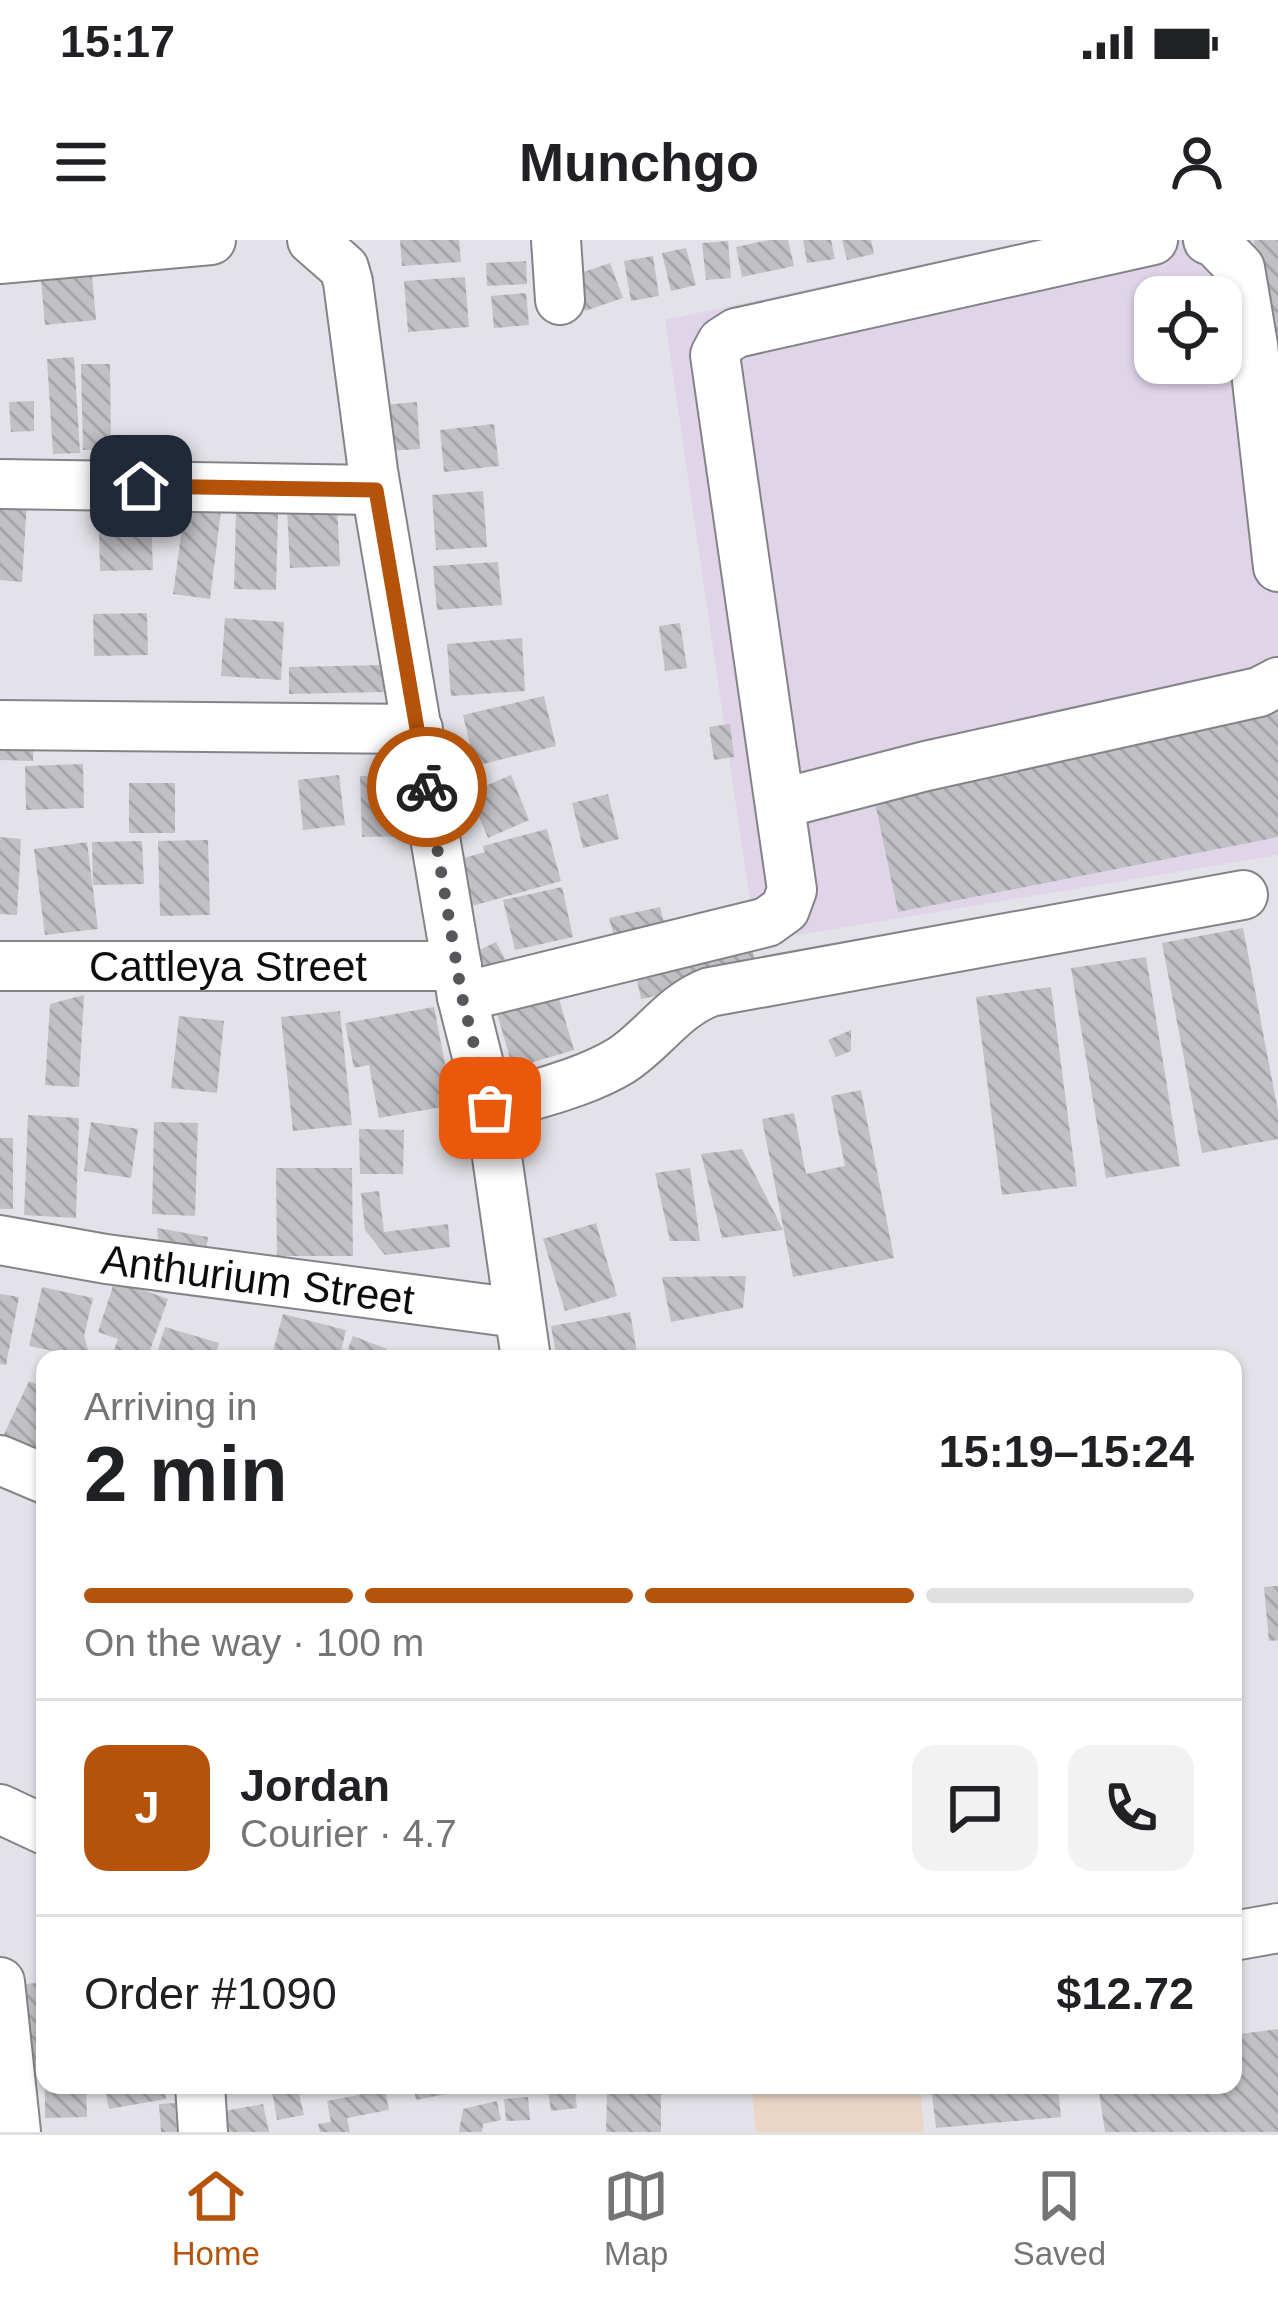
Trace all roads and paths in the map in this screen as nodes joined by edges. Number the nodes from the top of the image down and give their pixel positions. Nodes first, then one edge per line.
1 (212, 240) edge
2 (556, 240) edge
3 (1154, 240) edge
4 (1208, 240) edge
5 (320, 245) edge
6 (0, 260) edge
7 (560, 300) dead end
8 (0, 484) edge
9 (376, 490) junction
10 (1278, 567) edge
11 (1278, 682) edge
12 (0, 725) edge
13 (418, 729) junction
14 (783, 803) junction
15 (1243, 895) dead end
16 (0, 966) edge
17 (459, 981) junction
18 (490, 1108) junction
19 (0, 1240) edge
20 (522, 1336) edge
21 (0, 1460) edge
22 (36, 1475) edge
23 (0, 1809) edge
24 (36, 1826) edge
25 (1278, 1928) edge
26 (1242, 1934) edge
27 (0, 1982) edge
28 (201, 2094) edge
29 (16, 2132) edge
30 (203, 2132) edge

1 - 6 street
2 - 7 street
3 - 14 street
4 - 10 street
5 - 9 street
8 - 9 street
9 - 13 street
11 - 14 street
12 - 13 street
13 - 17 street
14 - 17 street, Cattleya Street
15 - 18 street
16 - 17 street, Cattleya Street
17 - 18 street
18 - 20 street
19 - 20 street, Anthurium Street
21 - 22 street
23 - 24 street
25 - 26 street
27 - 29 street
28 - 30 street

